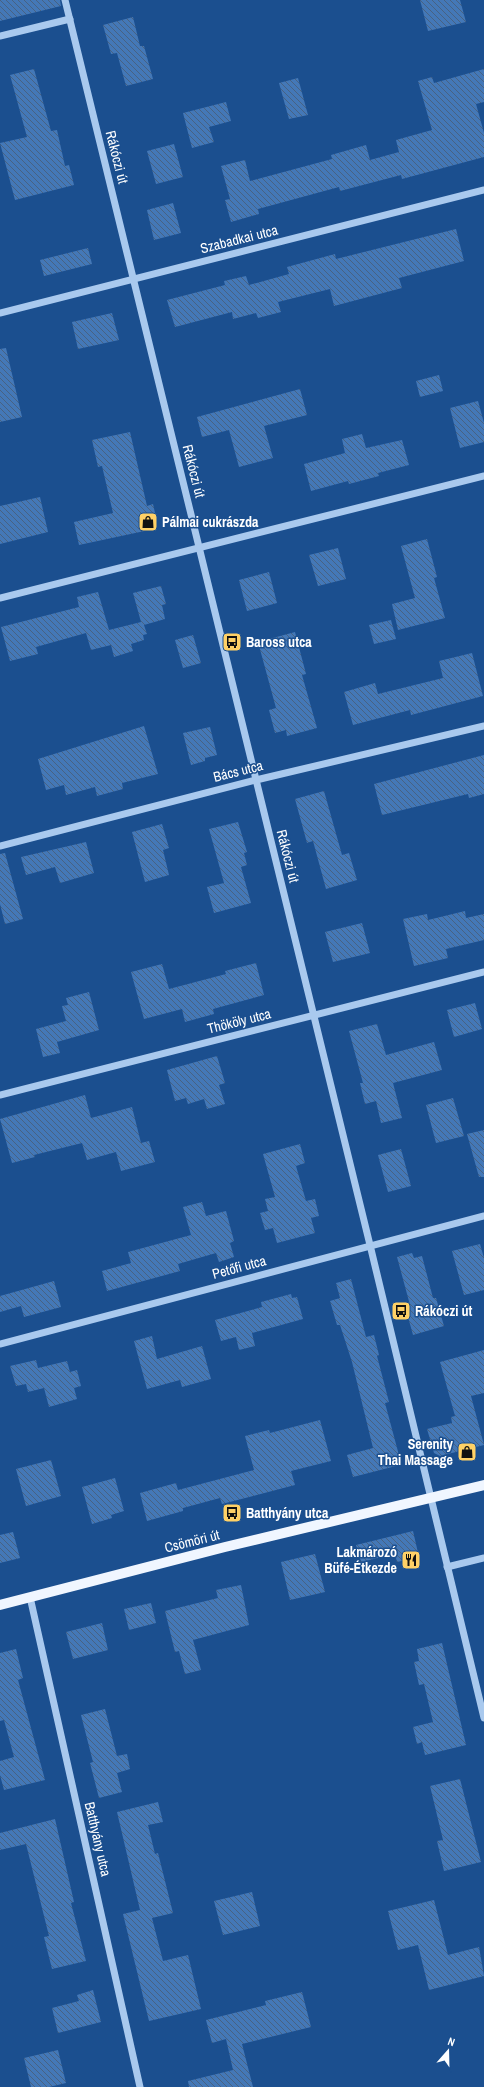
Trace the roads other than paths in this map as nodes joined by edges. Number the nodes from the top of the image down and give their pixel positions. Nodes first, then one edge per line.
1 (65, 0) edge
2 (70, 19) junction
3 (0, 36) edge
4 (484, 190) edge
5 (133, 279) junction
6 (0, 313) edge
7 (484, 476) edge
8 (199, 549) junction
9 (0, 598) edge
10 (484, 726) edge
11 (256, 780) junction
12 (0, 846) edge
13 (484, 972) edge
14 (314, 1015) junction
15 (0, 1095) edge
16 (484, 1216) edge
17 (370, 1245) junction
18 (0, 1344) edge
19 (484, 1485) edge
20 (430, 1496) junction
21 (484, 1558) edge
22 (447, 1567) junction
23 (30, 1597) junction
24 (0, 1604) edge
25 (484, 1718) edge
26 (140, 2087) edge

1 - 2 street, Rákóczi út
2 - 3 street
2 - 5 street, Rákóczi út
4 - 5 street, Szabadkai utca
5 - 6 street, Szabadkai utca
5 - 8 street, Rákóczi út
7 - 8 street
8 - 9 street
8 - 11 street, Rákóczi út
10 - 11 street, Bács utca
11 - 12 street, Bács utca
11 - 14 street, Rákóczi út
13 - 14 street, Thököly utca
14 - 15 street, Thököly utca
14 - 17 street, Rákóczi út
16 - 17 street, Petőfi utca
17 - 18 street, Petőfi utca
17 - 20 street, Rákóczi út
19 - 20 main road, Csömöri út
20 - 22 street, Rákóczi út
20 - 23 main road, Csömöri út
21 - 22 street
22 - 25 street, Rákóczi út
23 - 24 main road, Csömöri út
23 - 26 street, Batthyány utca

